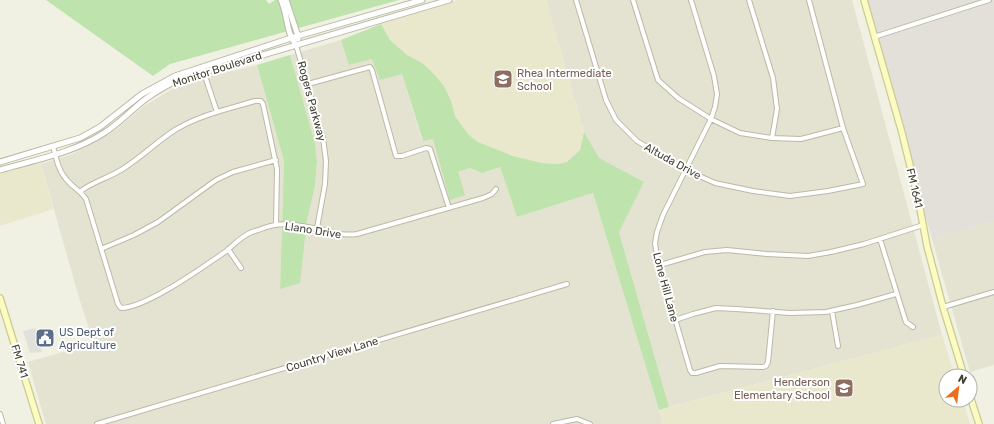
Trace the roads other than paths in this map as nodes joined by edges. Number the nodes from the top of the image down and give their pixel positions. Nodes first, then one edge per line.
1 (281, 0) edge
2 (286, 0) edge
3 (422, 0) edge
4 (449, 0) edge
5 (576, 0) edge
6 (633, 0) edge
7 (691, 0) edge
8 (749, 0) edge
9 (809, 0) edge
10 (864, 0) edge
11 (989, 0) edge
12 (298, 36) junction
13 (874, 36) junction
14 (291, 38) junction
15 (296, 45) junction
16 (202, 66) junction
17 (204, 72) junction
18 (308, 84) junction
19 (217, 112) junction
20 (711, 119) junction
21 (843, 128) junction
22 (772, 138) junction
23 (53, 146) junction
24 (55, 154) junction
25 (276, 160) junction
26 (0, 162) edge
27 (0, 170) edge
28 (686, 170) junction
29 (496, 189) dead end
30 (81, 191) junction
31 (448, 208) junction
32 (276, 225) junction
33 (924, 225) junction
34 (317, 228) junction
35 (880, 239) junction
36 (101, 249) junction
37 (228, 249) junction
38 (660, 265) junction
39 (242, 268) dead end
40 (567, 284) dead end
41 (994, 292) edge
42 (896, 294) junction
43 (0, 298) edge
44 (943, 307) junction
45 (832, 310) junction
46 (773, 312) junction
47 (675, 320) junction
48 (914, 327) dead end
49 (838, 346) dead end
50 (962, 368) edge
51 (974, 408) edge
52 (0, 414) edge
53 (3, 424) edge
54 (39, 424) edge
55 (97, 424) edge
56 (553, 424) edge
57 (590, 424) edge
58 (979, 424) edge

1 - 14 street, Rogers Parkway
2 - 12 street
3 - 12 street, Monitor Boulevard
4 - 15 street, Monitor Boulevard
5 - 28 street, Altuda Drive
6 - 20 street
7 - 20 street, Lone Hill Lane
8 - 22 street
9 - 21 street
10 - 13 main road, FM 1641 / FM 1641
11 - 13 street
12 - 14 street, Monitor Boulevard
12 - 15 street, Rogers Parkway
13 - 33 main road, FM 1641 / FM 1641
14 - 15 street, Rogers Parkway
14 - 16 street, Monitor Boulevard
15 - 17 street, Monitor Boulevard
15 - 18 street, Rogers Parkway
16 - 17 street
16 - 23 street, Monitor Boulevard
17 - 19 street
17 - 24 street, Monitor Boulevard
18 - 31 street
18 - 34 street, Rogers Parkway
19 - 25 street
19 - 30 street
20 - 22 street
20 - 28 street, Lone Hill Lane
21 - 22 street
21 - 28 street, Altuda Drive
23 - 24 street
23 - 26 street, Monitor Boulevard
24 - 27 street, Monitor Boulevard
24 - 30 street
25 - 32 street
25 - 36 street
28 - 38 street, Lone Hill Lane
29 - 31 street, Llano Drive
30 - 36 street
31 - 34 street, Llano Drive
32 - 34 street, Llano Drive
32 - 37 street, Llano Drive
33 - 35 street
33 - 44 main road, FM 1641 / FM 1641
35 - 38 street
35 - 42 street
36 - 37 street, Llano Drive
37 - 39 street
38 - 47 street, Lone Hill Lane
40 - 55 street, Country View Lane
41 - 44 street
42 - 45 street
42 - 48 street
43 - 54 main road, FM 741 / FM 741
44 - 50 main road, FM 1641 / FM 1641
45 - 46 street
45 - 49 street
46 - 47 street
46 - 47 street, Lone Hill Lane
51 - 58 main road
52 - 53 street
56 - 57 street

